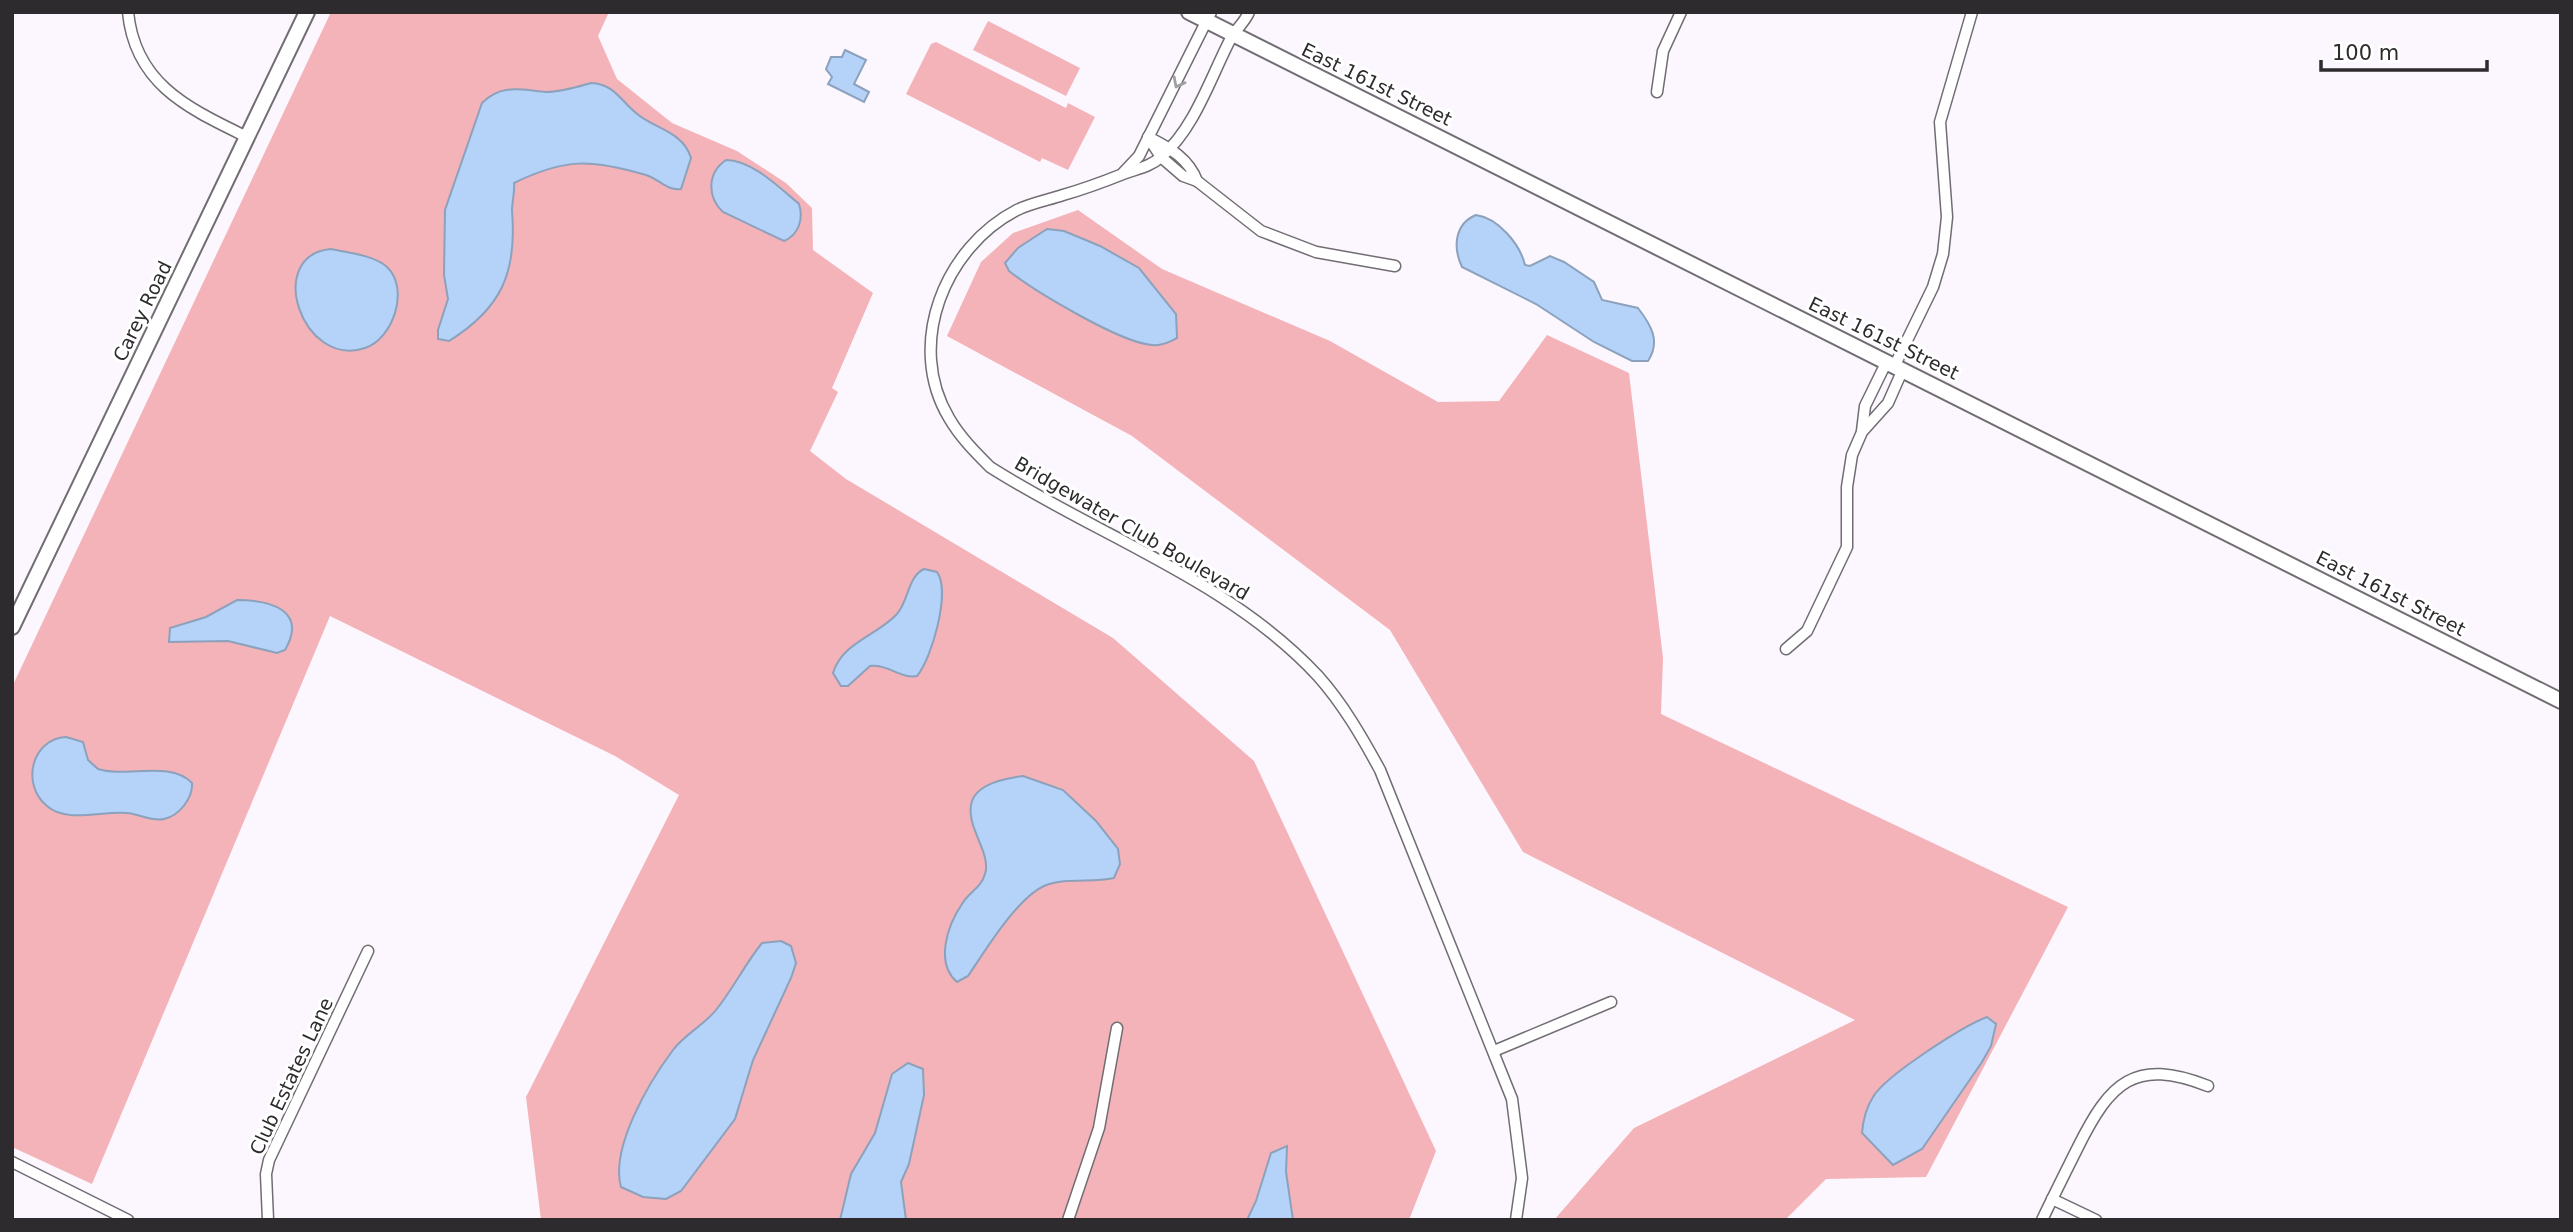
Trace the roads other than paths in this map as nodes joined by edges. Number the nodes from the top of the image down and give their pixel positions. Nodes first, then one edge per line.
1 (128, 12) edge
2 (307, 12) edge
3 (1189, 12) edge
4 (1250, 12) edge
5 (1681, 12) edge
6 (1972, 12) edge
7 (1209, 17) edge
8 (1233, 34) junction
9 (1657, 92) dead end
10 (247, 137) junction
11 (1149, 137) junction
12 (1169, 147) junction
13 (1161, 157) junction
14 (1123, 174) junction
15 (1196, 181) junction
16 (1395, 266) dead end
17 (1895, 365) junction
18 (1862, 432) junction
19 (12, 627) edge
20 (1786, 649) dead end
21 (2561, 701) edge
22 (368, 951) dead end
23 (1611, 1003) dead end
24 (1117, 1028) dead end
25 (1494, 1051) junction
26 (2208, 1086) dead end
27 (12, 1162) edge
28 (2052, 1199) junction
29 (128, 1220) edge
30 (268, 1220) edge
31 (1068, 1220) edge
32 (1516, 1220) edge
33 (2042, 1220) edge
34 (2096, 1220) edge

1 - 10 street
2 - 10 street, Carey Road
3 - 7 street, East 161st Street
4 - 8 street, Bridgewater Club Boulevard
5 - 9 street
6 - 17 street
7 - 8 street, East 161st Street
7 -> 11 street
8 - 12 street, Bridgewater Club Boulevard
8 - 17 street, East 161st Street
10 - 19 street, Carey Road
11 - 12 street
11 - 13 street
11 - 14 street
12 - 13 street, Bridgewater Club Boulevard
12 - 15 street
13 - 14 street, Bridgewater Club Boulevard
13 - 15 street
14 - 25 street, Bridgewater Club Boulevard
15 - 16 street
17 - 18 street
17 - 18 street
17 - 21 street, East 161st Street
18 - 20 street
22 - 30 street, Club Estates Lane
23 - 25 street
24 - 31 street
25 - 32 street, Bridgewater Club Boulevard
26 - 28 street
27 - 29 street
28 - 33 street
28 - 34 street

